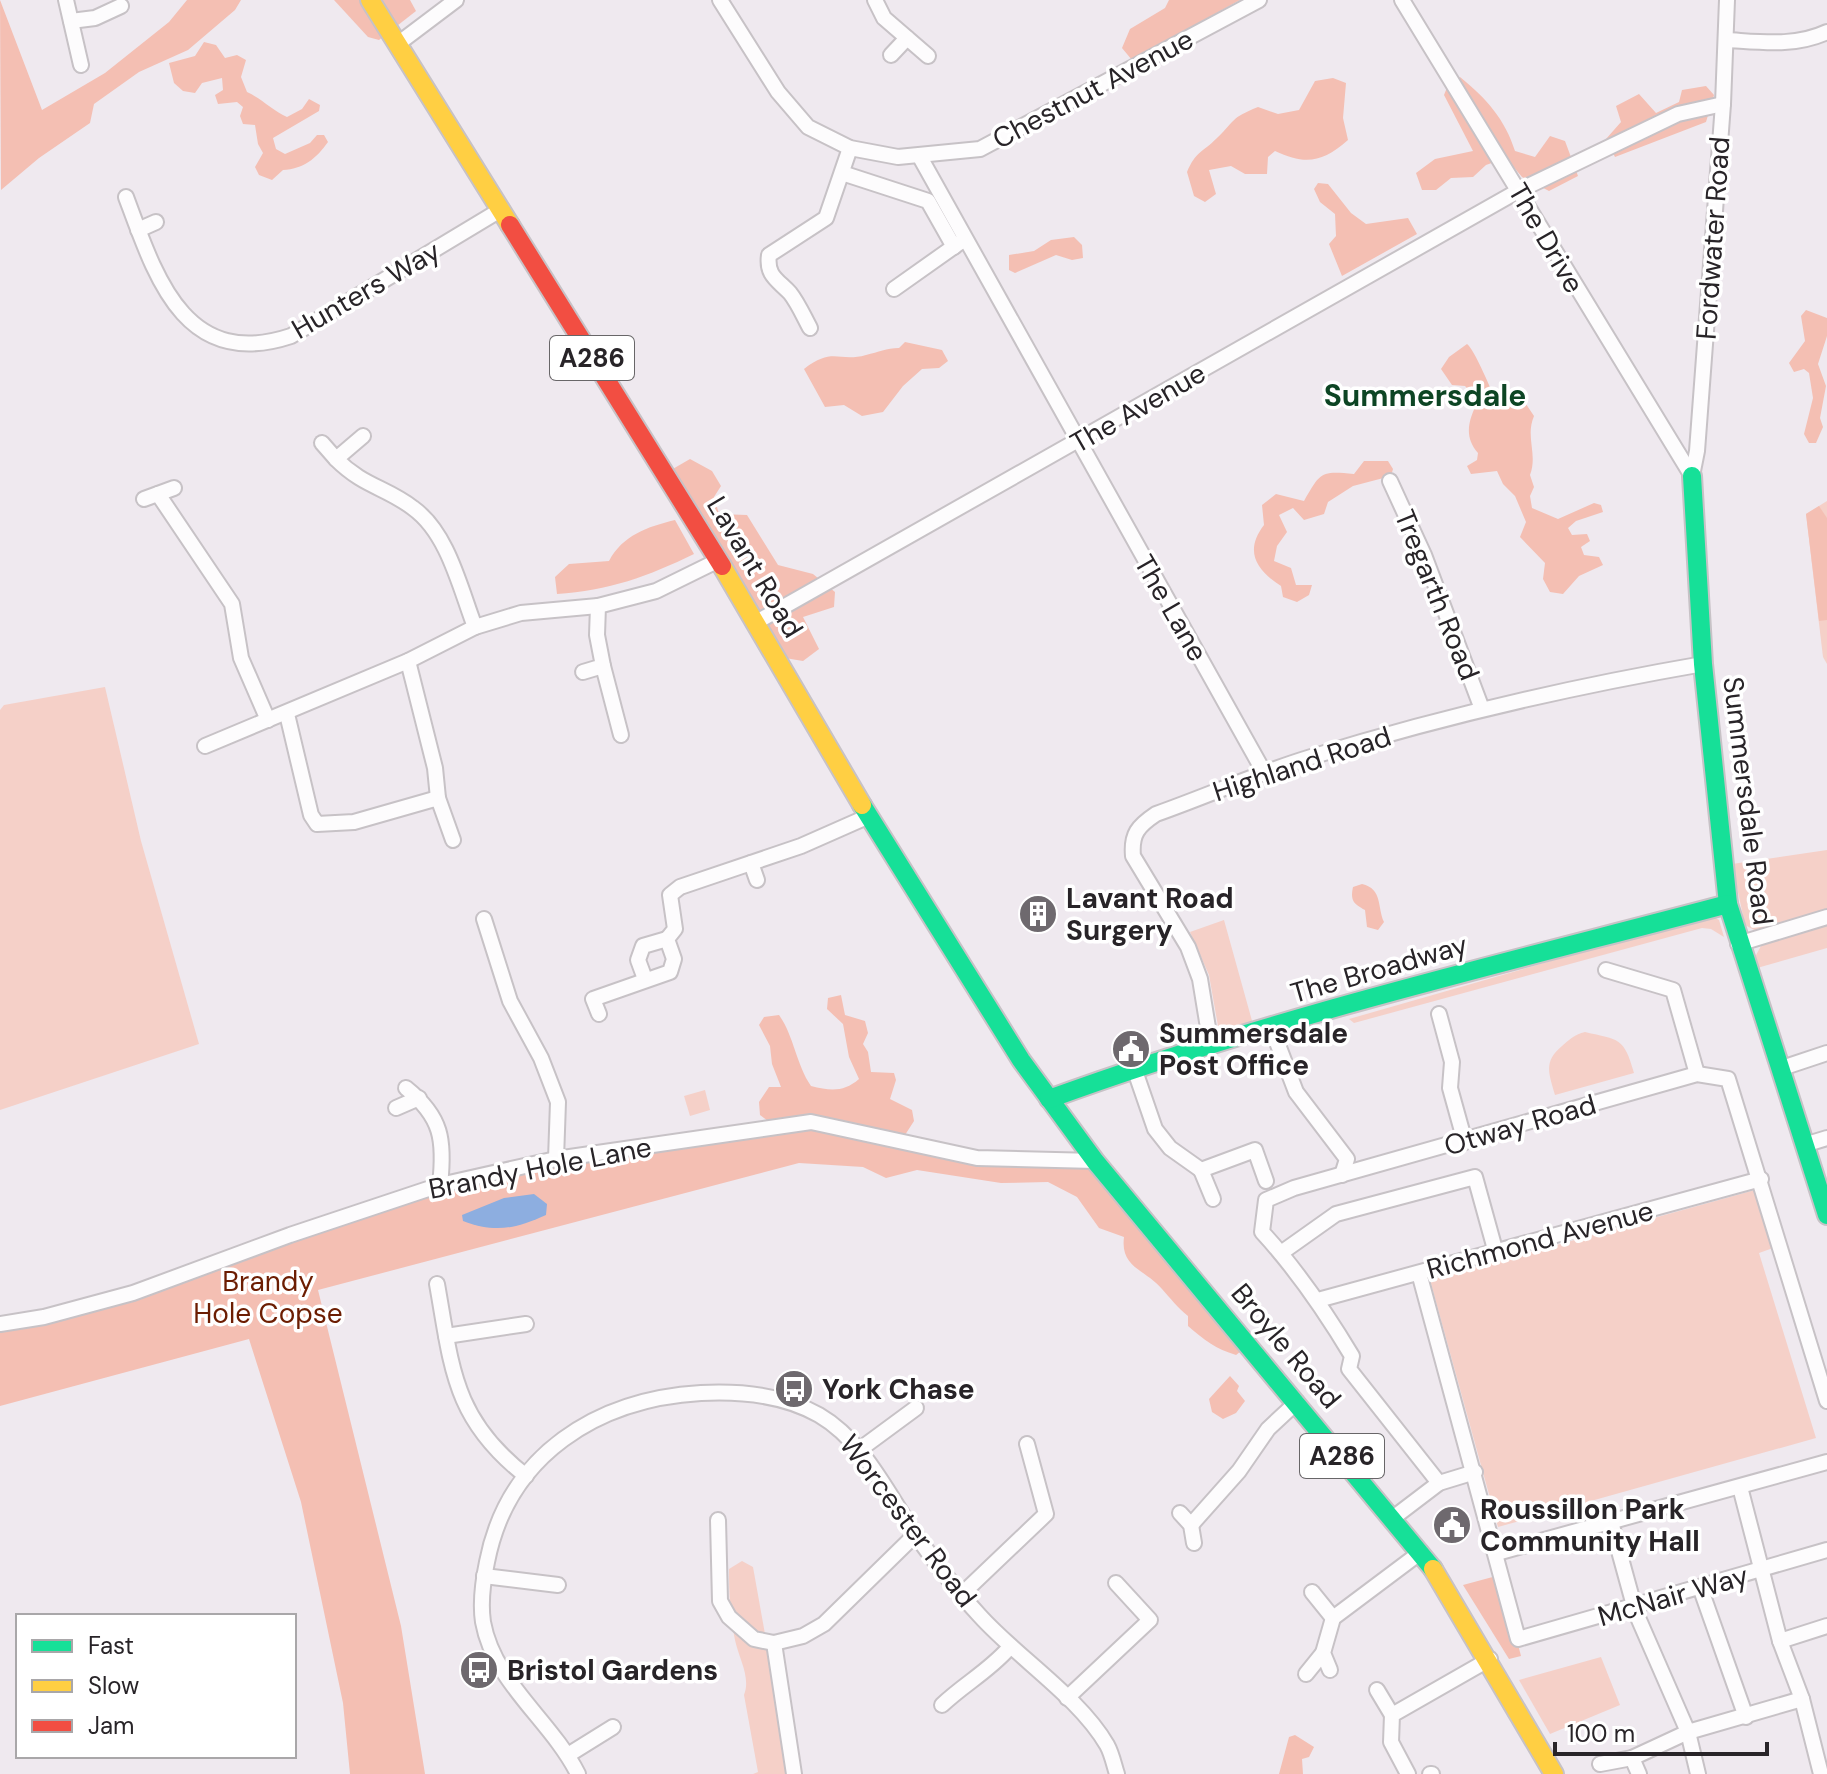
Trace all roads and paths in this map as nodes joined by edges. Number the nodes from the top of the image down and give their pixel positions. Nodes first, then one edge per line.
1 (66, 0) edge
2 (370, 0) edge
3 (456, 0) edge
4 (720, 0) edge
5 (875, 0) edge
6 (1259, 0) edge
7 (1402, 0) edge
8 (1727, 0) edge
9 (121, 6) dead end
10 (71, 21) junction
11 (1827, 32) edge
12 (907, 38) junction
13 (1727, 40) junction
14 (399, 43) junction
15 (891, 55) dead end
16 (928, 56) dead end
17 (81, 65) dead end
18 (1723, 104) junction
19 (850, 148) junction
20 (920, 157) junction
21 (842, 173) junction
22 (1518, 191) junction
23 (126, 197) dead end
24 (502, 209) junction
25 (156, 222) dead end
26 (138, 230) junction
27 (959, 243) junction
28 (894, 289) dead end
29 (810, 328) dead end
30 (363, 436) dead end
31 (322, 443) dead end
32 (1077, 443) junction
33 (336, 459) junction
34 (1692, 476) junction
35 (174, 488) dead end
36 (1388, 489) dead end
37 (719, 560) junction
38 (598, 606) junction
39 (755, 623) junction
40 (475, 627) junction
41 (408, 661) junction
42 (1703, 664) junction
43 (603, 666) junction
44 (583, 672) dead end
45 (1482, 709) junction
46 (287, 714) junction
47 (268, 720) junction
48 (621, 735) dead end
49 (205, 746) dead end
50 (1265, 774) junction
51 (438, 798) junction
52 (869, 816) junction
53 (453, 840) dead end
54 (751, 863) junction
55 (757, 880) dead end
56 (1728, 904) junction
57 (1827, 917) edge
58 (484, 919) dead end
59 (667, 939) junction
60 (1738, 944) junction
61 (1606, 970) dead end
62 (645, 979) junction
63 (599, 1014) dead end
64 (1439, 1014) dead end
65 (1272, 1029) junction
66 (1211, 1046) junction
67 (1827, 1053) edge
68 (1134, 1068) junction
69 (1779, 1069) junction
70 (1697, 1074) junction
71 (406, 1088) dead end
72 (419, 1098) junction
73 (1049, 1099) junction
74 (396, 1108) dead end
75 (1827, 1138) edge
76 (1465, 1142) junction
77 (1804, 1145) junction
78 (556, 1159) junction
79 (1095, 1161) junction
80 (1201, 1170) junction
81 (1342, 1175) junction
82 (1761, 1179) junction
83 (1266, 1181) dead end
84 (440, 1185) junction
85 (1213, 1199) dead end
86 (1827, 1215) edge
87 (1281, 1253) junction
88 (1496, 1253) junction
89 (1419, 1273) junction
90 (437, 1284) dead end
91 (1318, 1300) junction
92 (0, 1324) edge
93 (526, 1324) dead end
94 (446, 1336) junction
95 (1827, 1401) edge
96 (1297, 1402) junction
97 (916, 1408) dead end
98 (1027, 1444) dead end
99 (859, 1450) junction
100 (1827, 1462) edge
101 (1475, 1472) junction
102 (526, 1476) junction
103 (1439, 1483) junction
104 (1740, 1487) junction
105 (1180, 1513) dead end
106 (1393, 1518) junction
107 (718, 1520) dead end
108 (1611, 1522) junction
109 (1191, 1525) junction
110 (916, 1534) junction
111 (1194, 1543) dead end
112 (1827, 1550) edge
113 (1421, 1552) junction
114 (1497, 1553) junction
115 (1760, 1571) junction
116 (484, 1576) junction
117 (1116, 1583) dead end
118 (558, 1585) dead end
119 (1700, 1587) junction
120 (1312, 1592) dead end
121 (961, 1595) junction
122 (1634, 1607) junction
123 (1333, 1618) junction
124 (1827, 1626) edge
125 (1780, 1641) junction
126 (774, 1643) junction
127 (1009, 1648) junction
128 (1323, 1653) junction
129 (1490, 1659) junction
130 (1330, 1670) dead end
131 (1306, 1674) dead end
132 (1377, 1690) dead end
133 (1067, 1698) junction
134 (1802, 1699) junction
135 (942, 1705) dead end
136 (1392, 1715) junction
137 (1746, 1717) junction
138 (613, 1727) dead end
139 (1688, 1732) junction
140 (568, 1755) junction
141 (1632, 1758) junction
142 (1600, 1764) dead end
143 (578, 1774) edge
144 (794, 1774) edge
145 (1117, 1774) edge
146 (1408, 1774) edge
147 (1554, 1774) edge
148 (1639, 1774) edge
149 (1698, 1774) edge
150 (1821, 1774) edge

1 - 10 street
2 - 14 main road, Lavant Road / A286
3 - 14 street
4 - 19 street, Chestnut Avenue
5 - 12 street
6 - 20 street, Chestnut Avenue
7 - 22 street, The Drive
8 - 13 street, Fordwater Road
9 - 10 street
10 - 17 street
11 - 13 street
12 - 15 street
12 - 16 street
13 - 18 street, Fordwater Road
14 - 24 main road, Lavant Road / A286
18 - 22 street, The Avenue
18 - 34 street, Fordwater Road
19 - 20 street, Chestnut Avenue
19 - 21 street
20 - 27 street
21 - 27 street
21 - 29 street
22 - 32 street, The Avenue
22 - 34 street, The Drive
23 - 26 street, Hunters Way
24 - 26 street, Hunters Way
24 - 37 main road, Lavant Road / A286
25 - 26 street
27 - 28 street
27 - 32 street
30 - 33 street
31 - 33 street
32 - 39 street, The Avenue
32 - 50 street, The Lane
33 - 40 street
34 - 42 main road, Summersdale Road
35 - 47 street
36 - 45 street, Tregarth Road
37 - 38 street
37 - 39 main road, Lavant Road / A286
38 - 40 street
38 - 43 street
39 - 52 main road, Lavant Road / A286
40 - 41 street
41 - 46 street
41 - 51 street
42 - 45 street, Highland Road
42 - 56 main road, Summersdale Road
43 - 44 street
43 - 48 street
45 - 50 street, Highland Road
46 - 47 street
46 - 51 street
47 - 49 street
50 - 66 street, Highland Road
51 - 53 street
52 - 54 street
52 - 73 main road, Lavant Road / A286
54 - 55 street
54 - 59 street
56 - 60 main road, Summersdale Road
56 - 65 main road, The Broadway
57 - 60 street
58 - 78 street
59 - 62 street
59 - 62 street
60 - 69 main road, Summersdale Road
61 - 70 street
62 - 63 street
64 - 76 street
65 - 66 main road, The Broadway
65 - 81 street
66 - 68 main road, The Broadway
67 - 69 street
68 - 73 main road, The Broadway
68 - 80 street
69 - 77 main road, Summersdale Road
70 - 76 street, Otway Road
70 - 82 street
71 - 72 street
72 - 74 street
72 - 84 street
73 - 79 main road, Lavant Road / A286
75 - 77 street
76 - 81 street, Otway Road
77 - 86 main road, Summersdale Road
78 - 79 street, Brandy Hole Lane
78 - 84 street, Brandy Hole Lane
79 - 96 main road, Broyle Road / A286
80 - 83 street
80 - 85 street
81 - 87 street, Otway Road
82 - 88 street, Richmond Avenue
82 - 95 street
84 - 92 street, Brandy Hole Lane
87 - 88 street
87 - 91 street, Otway Road
88 - 89 street, Richmond Avenue
89 - 91 street, Richmond Avenue
89 - 101 street
90 - 94 street
91 - 103 street, Otway Road
93 - 94 street
94 - 102 street
96 - 106 main road, Broyle Road / A286
96 - 109 street
97 - 99 street
98 - 121 street
99 - 102 street, Worcester Road
99 - 110 street, Worcester Road
100 - 104 street
101 - 103 street
101 - 114 street
102 - 116 street, Worcester Road
103 - 106 street
104 - 108 street
104 - 115 street
105 - 109 street
106 - 113 main road, Broyle Road / A286
107 - 126 street
108 - 114 street
108 - 122 street
109 - 111 street
110 - 121 street, Worcester Road
110 - 126 street
112 - 115 street, McNair Way
113 - 123 street
113 - 129 main road, Broyle Road / A286
114 - 122 street, McNair Way
115 - 119 street, McNair Way
115 - 125 street
116 - 118 street
116 - 140 street, Worcester Road
117 - 133 street
119 - 122 street, McNair Way
119 - 137 street
120 - 123 street
121 - 127 street, Worcester Road
122 - 139 street
123 - 128 street
124 - 125 street
125 - 134 street
126 - 144 street
127 - 133 street, Worcester Road
127 - 135 street
128 - 130 street
128 - 131 street
129 - 136 street
129 - 147 main road, Broyle Road / A286
132 - 136 street
133 - 145 street, Worcester Road
134 - 137 street
134 - 150 street
136 - 146 street
137 - 139 street
138 - 140 street
139 - 141 street
139 - 149 street
140 - 143 street, Worcester Road
141 - 142 street
141 - 148 street

